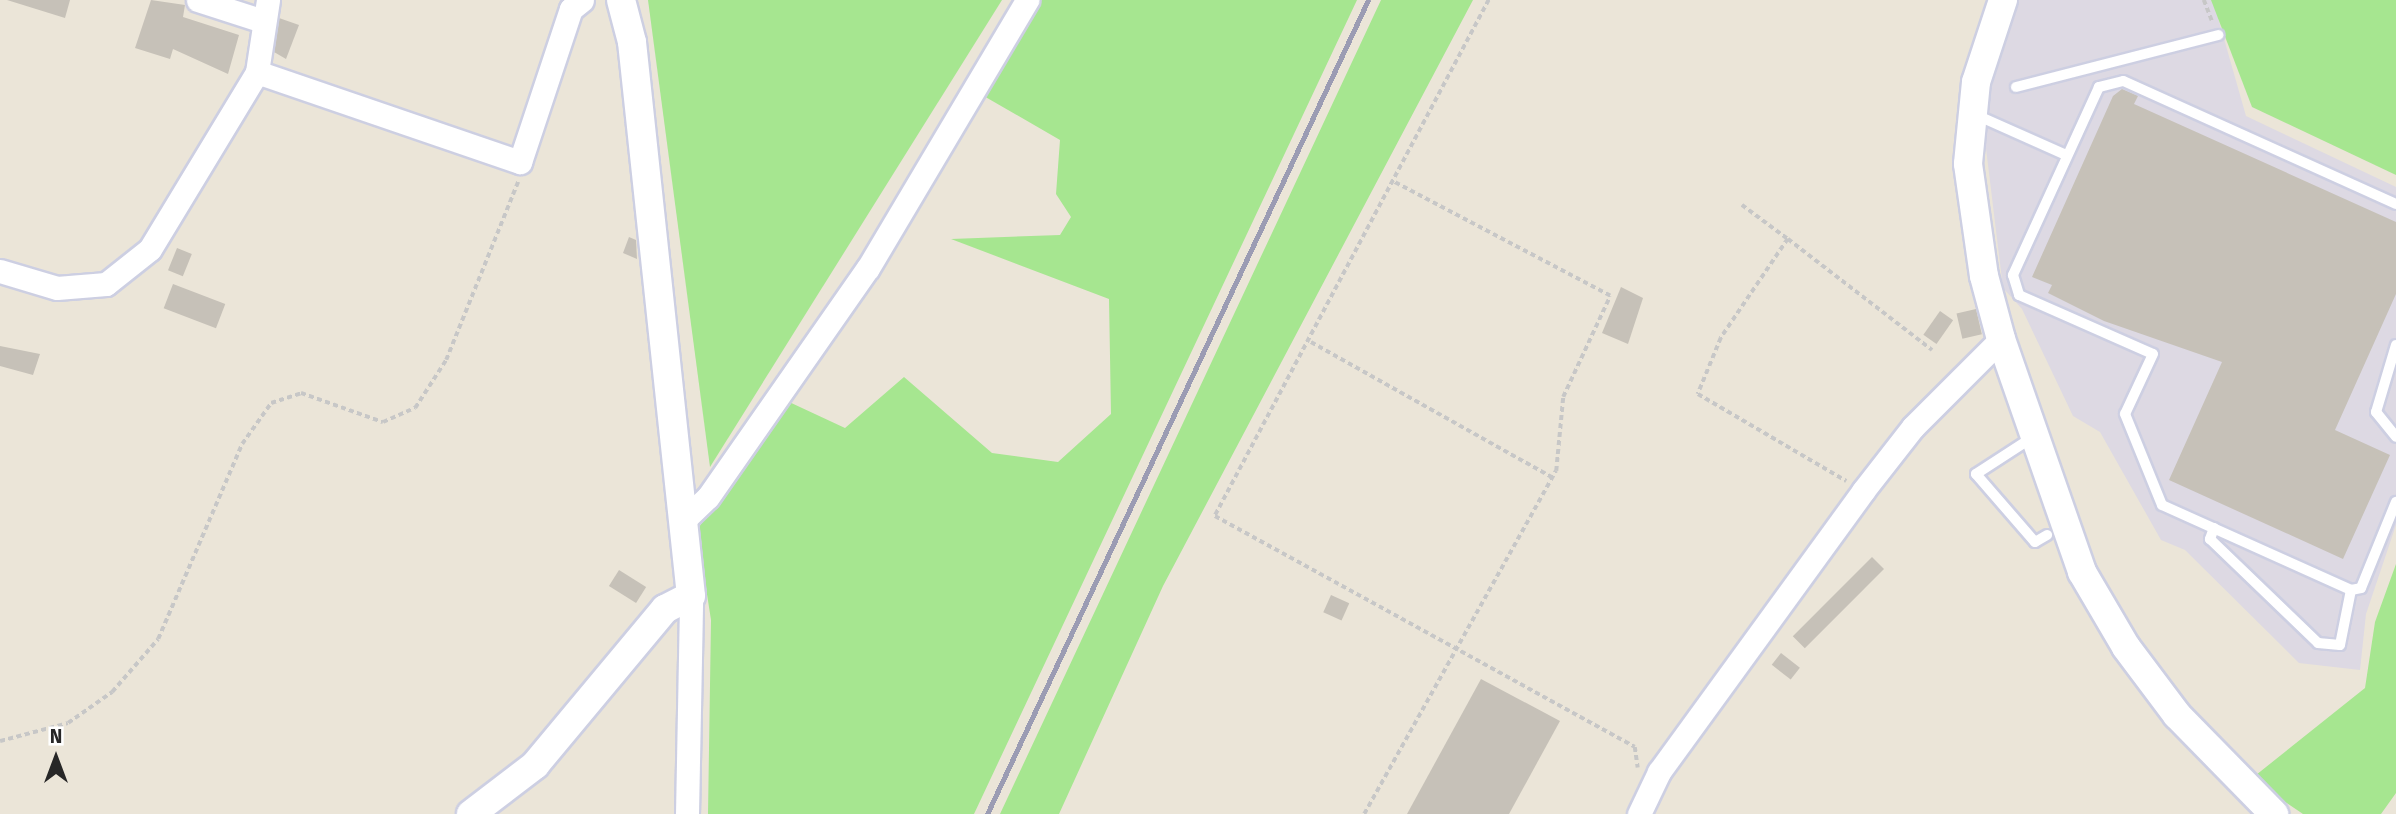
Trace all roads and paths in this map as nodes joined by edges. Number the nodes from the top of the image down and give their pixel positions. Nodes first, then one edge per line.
1 (198, 0) edge
2 (582, 0) edge
3 (621, 0) edge
4 (1027, 0) edge
5 (1489, 0) edge
6 (2003, 0) edge
7 (2204, 0) edge
8 (264, 10) edge
9 (2218, 35) joint
10 (2106, 64) junction
11 (257, 72) junction
12 (2111, 84) junction
13 (2016, 88) dead end
14 (1971, 113) junction
15 (2066, 155) junction
16 (520, 162) junction
17 (1394, 182) junction
18 (2396, 204) edge
19 (1742, 205) dead end
20 (1788, 239) junction
21 (0, 271) edge
22 (2001, 339) junction
23 (1311, 342) junction
24 (2396, 345) edge
25 (1931, 350) dead end
26 (2035, 435) junction
27 (2396, 437) edge
28 (1553, 478) junction
29 (1863, 491) junction
30 (2396, 502) edge
31 (686, 518) junction
32 (2214, 528) junction
33 (2048, 535) dead end
34 (2351, 590) junction
35 (691, 596) junction
36 (1458, 648) junction
37 (0, 741) edge
38 (1647, 791) junction
39 (471, 814) edge
40 (687, 814) edge
41 (1364, 814) edge
42 (1639, 814) edge
43 (2274, 814) edge

1 - 8 street
2 - 16 street
3 - 31 street
4 - 31 street
5 - 17 path
6 - 14 street
7 - 9 path
8 - 11 street
9 - 10 lane
10 - 12 lane
10 - 13 lane
11 - 16 street
11 - 21 street
12 - 15 lane
12 - 18 lane
14 - 15 lane
14 - 22 street
15 - 32 lane
16 - 37 path
17 - 23 path
17 - 28 path
19 - 20 path
20 - 25 path
20 - 29 path
22 - 26 street
22 - 29 street
23 - 28 path
23 - 36 path
24 - 27 lane
26 - 33 lane
26 - 43 street
28 - 36 path
29 - 38 street
30 - 34 lane
31 - 35 street
32 - 34 lane
32 - 34 lane
35 - 39 street
35 - 40 street
36 - 38 path
36 - 41 path
38 - 42 street

